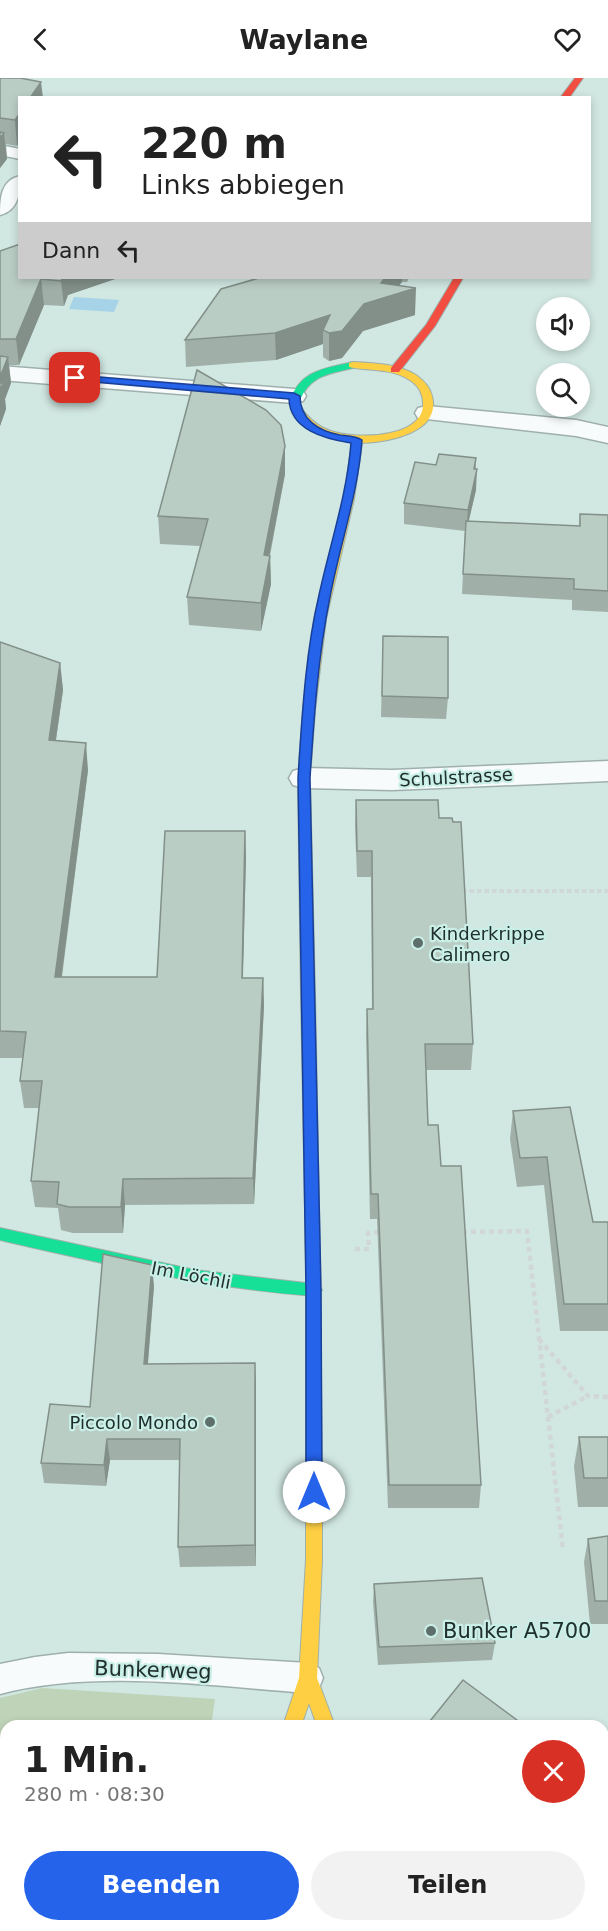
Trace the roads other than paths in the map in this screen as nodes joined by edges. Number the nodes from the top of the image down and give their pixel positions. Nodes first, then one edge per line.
1 (579, 78) edge
2 (566, 96) edge
3 (0, 150) edge
4 (18, 153) edge
5 (18, 185) edge
6 (0, 208) edge
7 (458, 279) edge
8 (395, 370) junction
9 (0, 373) edge
10 (294, 396) junction
11 (427, 413) junction
12 (608, 435) edge
13 (357, 440) junction
14 (608, 771) edge
15 (304, 778) junction
16 (0, 1234) edge
17 (314, 1290) junction
18 (308, 1678) junction
19 (0, 1679) edge
20 (294, 1720) edge
21 (324, 1720) edge

1 - 2 main road
3 - 4 lane
5 - 6 street
7 - 8 main road
8 - 10 main road
8 - 11 main road
9 - 10 street
10 - 13 main road
11 - 12 street
11 - 13 main road
13 - 15 main road
14 - 15 street, Schulstrasse
15 - 17 main road
16 - 17 main road, Im Löchli
17 - 18 main road
18 - 19 lane, Bunkerweg
18 - 20 main road
18 - 21 main road

